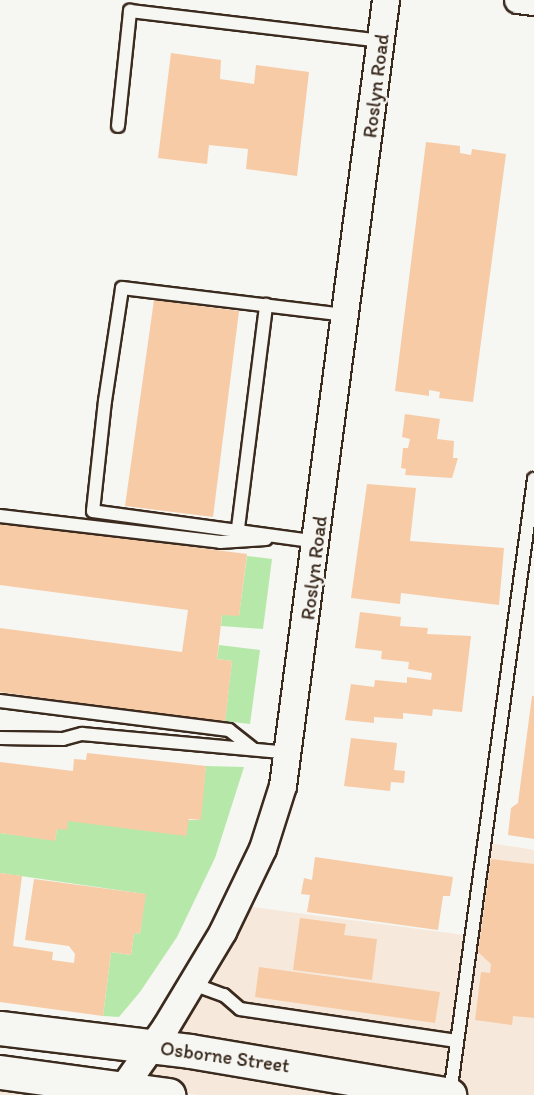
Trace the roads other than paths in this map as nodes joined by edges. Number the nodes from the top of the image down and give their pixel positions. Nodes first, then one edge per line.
1 (386, 0) edge
2 (518, 0) edge
3 (534, 2) edge
4 (382, 42) junction
5 (118, 126) dead end
6 (266, 305) junction
7 (346, 315) junction
8 (534, 479) edge
9 (0, 516) edge
10 (237, 528) junction
11 (279, 538) junction
12 (318, 542) junction
13 (0, 701) edge
14 (0, 738) edge
15 (252, 748) junction
16 (290, 753) junction
17 (193, 984) junction
18 (0, 1028) edge
19 (457, 1041) junction
20 (152, 1046) junction
21 (0, 1072) edge
22 (34, 1086) edge
23 (120, 1091) edge
24 (168, 1095) edge
25 (449, 1095) edge

1 - 4 street, Roslyn Road
2 - 3 street
4 - 5 lane
4 - 7 street, Roslyn Road
6 - 7 lane
6 - 10 lane
6 - 10 lane
7 - 12 street, Roslyn Road
8 - 19 lane
9 - 11 lane
10 - 11 lane
11 - 12 lane
12 - 16 street, Roslyn Road
13 - 15 lane
14 - 15 lane
15 - 16 lane
16 - 17 street, Roslyn Road
17 - 19 lane
17 - 20 street, Roslyn Road
18 - 20 main road, Osborne Street
19 - 25 lane
20 - 23 street, Roslyn Road
20 - 25 main road, Osborne Street
21 - 22 main road
22 - 23 main road
23 - 24 main road

